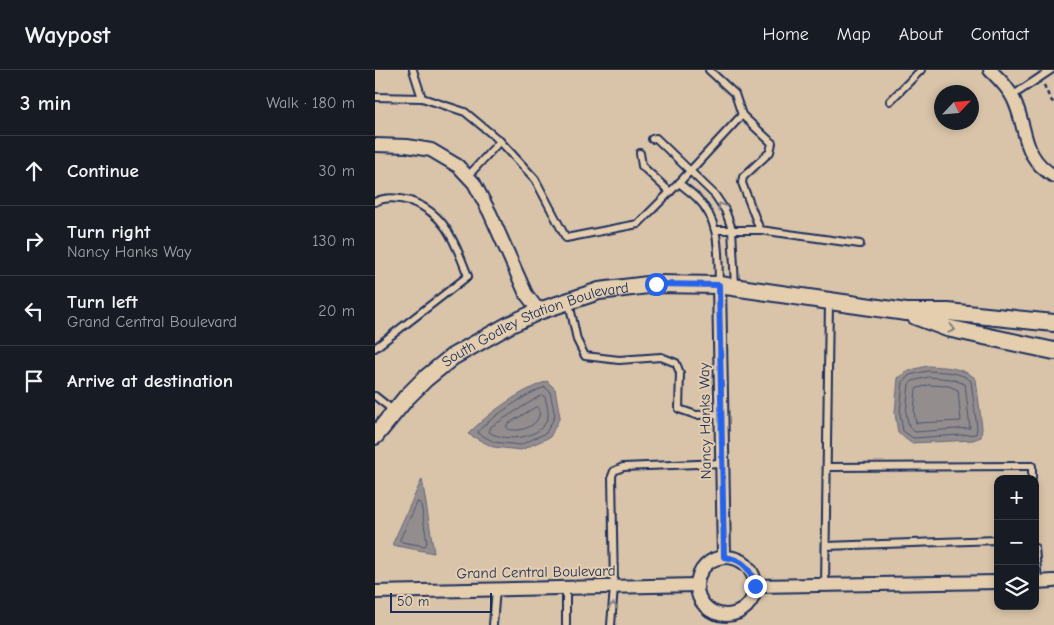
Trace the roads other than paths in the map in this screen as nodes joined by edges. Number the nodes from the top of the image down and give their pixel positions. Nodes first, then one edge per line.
1 (413, 70) edge
2 (709, 70) edge
3 (921, 70) edge
4 (990, 70) edge
5 (1051, 70) edge
6 (1012, 96) junction
7 (375, 97) edge
8 (422, 98) junction
9 (890, 100) dead end
10 (742, 115) junction
11 (652, 139) dead end
12 (500, 141) junction
13 (375, 145) edge
14 (640, 152) dead end
15 (691, 170) junction
16 (467, 176) junction
17 (1054, 176) edge
18 (679, 183) junction
19 (670, 192) junction
20 (375, 202) edge
21 (732, 229) junction
22 (716, 230) junction
23 (760, 230) junction
24 (860, 244) dead end
25 (727, 286) junction
26 (568, 300) junction
27 (829, 301) junction
28 (539, 311) junction
29 (906, 312) junction
30 (1054, 323) edge
31 (375, 348) edge
32 (1054, 351) edge
33 (375, 396) edge
34 (395, 412) junction
35 (721, 414) junction
36 (375, 436) edge
37 (722, 463) junction
38 (827, 467) junction
39 (1032, 475) edge
40 (994, 540) edge
41 (826, 546) junction
42 (724, 557) junction
43 (1054, 581) edge
44 (994, 582) edge
45 (1039, 582) edge
46 (697, 584) junction
47 (825, 585) junction
48 (755, 586) junction
49 (614, 587) junction
50 (566, 588) junction
51 (496, 589) junction
52 (375, 592) edge
53 (493, 625) edge
54 (566, 625) edge
55 (611, 625) edge

1 - 8 lane
2 - 10 lane
3 - 9 lane
4 - 6 street
5 - 6 lane
6 - 17 street
7 - 8 lane
8 - 12 lane
10 - 15 lane
10 - 23 lane
11 - 15 lane
12 - 16 lane
12 - 19 lane
13 - 16 street
14 - 19 lane
15 - 18 lane
21 -> 15 lane
16 - 28 street
18 - 19 lane
18 - 22 lane
20 - 31 lane
21 - 22 lane
21 - 23 lane
21 - 25 lane
22 - 25 lane
23 - 24 lane
25 - 26 street, South Godley Station Boulevard
25 - 27 street, South Godley Station Boulevard
25 - 35 street, Nancy Hanks Way
26 - 28 street, South Godley Station Boulevard
26 - 35 lane
27 - 29 street, South Godley Station Boulevard
27 - 38 lane
28 - 34 street, South Godley Station Boulevard
29 - 30 street, South Godley Station Boulevard
29 -> 32 street, South Godley Station Boulevard
33 - 34 lane
34 - 36 street, South Godley Station Boulevard
35 - 37 street, Nancy Hanks Way
37 - 42 street, Nancy Hanks Way
37 - 49 lane
38 - 39 lane
38 - 41 lane
40 - 41 lane
41 - 47 lane
42 - 46 street
42 - 48 street
43 - 45 street
44 - 47 street
46 - 48 street
46 - 49 street, Grand Central Boulevard
47 - 48 street
49 - 50 street, Grand Central Boulevard
55 -> 49 lane
50 - 51 street, Grand Central Boulevard
50 - 54 lane
51 - 52 street, Grand Central Boulevard
51 - 53 lane

